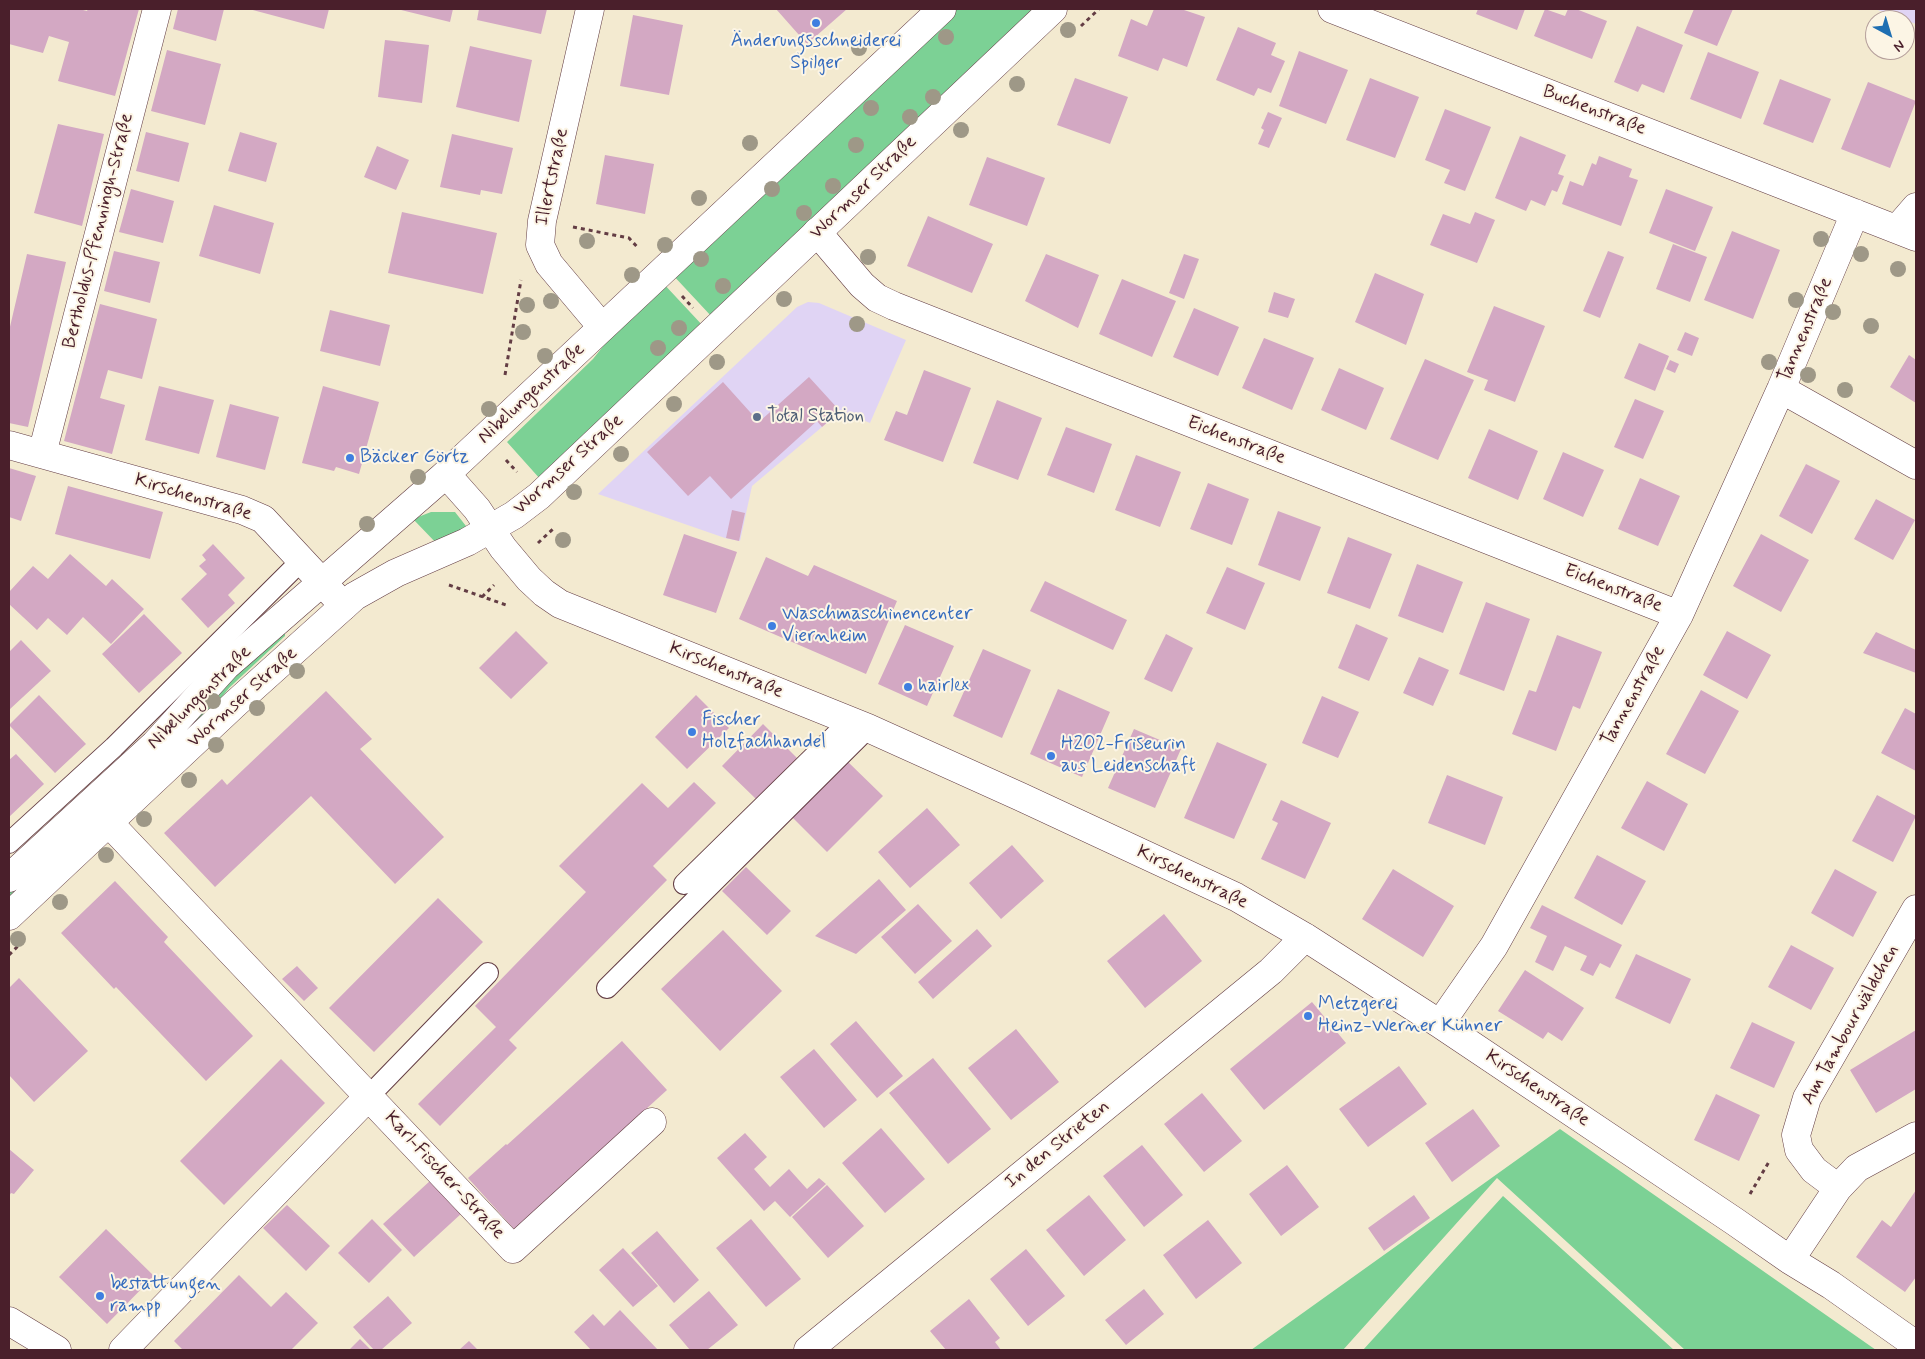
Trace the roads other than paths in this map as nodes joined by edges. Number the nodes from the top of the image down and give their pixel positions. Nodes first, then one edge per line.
1 (157, 9) edge
2 (590, 9) edge
3 (942, 9) edge
4 (1052, 9) edge
5 (1332, 9) edge
6 (1916, 207) edge
7 (1855, 213) junction
8 (817, 232) junction
9 (1907, 233) edge
10 (602, 328) junction
11 (1781, 389) junction
12 (9, 445) edge
13 (42, 454) junction
14 (1916, 465) edge
15 (446, 474) junction
16 (490, 530) junction
17 (302, 560) junction
18 (324, 583) junction
19 (344, 606) junction
20 (1679, 614) junction
21 (859, 724) junction
22 (108, 823) junction
23 (9, 843) edge
24 (9, 878) edge
25 (684, 884) dead end
26 (1916, 909) edge
27 (9, 916) edge
28 (1305, 937) junction
29 (488, 973) dead end
30 (607, 988) dead end
31 (1440, 1024) junction
32 (369, 1096) junction
33 (652, 1122) dead end
34 (1916, 1136) edge
35 (1838, 1188) junction
36 (1790, 1260) junction
37 (9, 1321) edge
38 (1916, 1345) edge
39 (57, 1350) edge
40 (122, 1350) edge
41 (808, 1350) edge

1 - 13 street, Bertholdus-Pfenningh-Straße
2 - 10 street, Illertstraße
3 - 10 street, Nibelungenstraße
4 - 8 street, Wormser Straße
5 - 7 street, Buchenstraße
6 - 9 street
7 - 9 street, Buchenstraße
7 - 11 street, Tannenstraße
8 - 16 street, Wormser Straße
8 - 20 street, Eichenstraße
10 - 15 street, Nibelungenstraße
11 - 14 street
11 - 20 street, Tannenstraße
12 - 13 street, Kirschenstraße
13 - 17 street, Kirschenstraße
15 - 16 street, Kirschenstraße
15 - 18 street, Nibelungenstraße
16 - 19 street, Wormser Straße
16 - 21 street, Kirschenstraße
17 - 18 street, Kirschenstraße
17 - 23 lane
18 - 19 street, Kirschenstraße
18 - 24 street, Nibelungenstraße
19 - 22 street, Wormser Straße
20 - 31 street, Tannenstraße
21 - 25 lane
21 - 28 street, Kirschenstraße
21 - 30 lane
22 - 27 street, Wormser Straße
22 - 32 street, Karl-Fischer-Straße
26 - 35 street, Am Tambourwäldchen
28 - 31 street, Kirschenstraße
28 - 41 street, In den Strieten
29 - 32 lane
31 - 36 street, Kirschenstraße
32 - 33 street, Karl-Fischer-Straße
32 - 40 street, Karl-Fischer-Straße
34 - 35 street
35 - 36 street
36 - 38 street, Kirschenstraße
37 - 39 street

